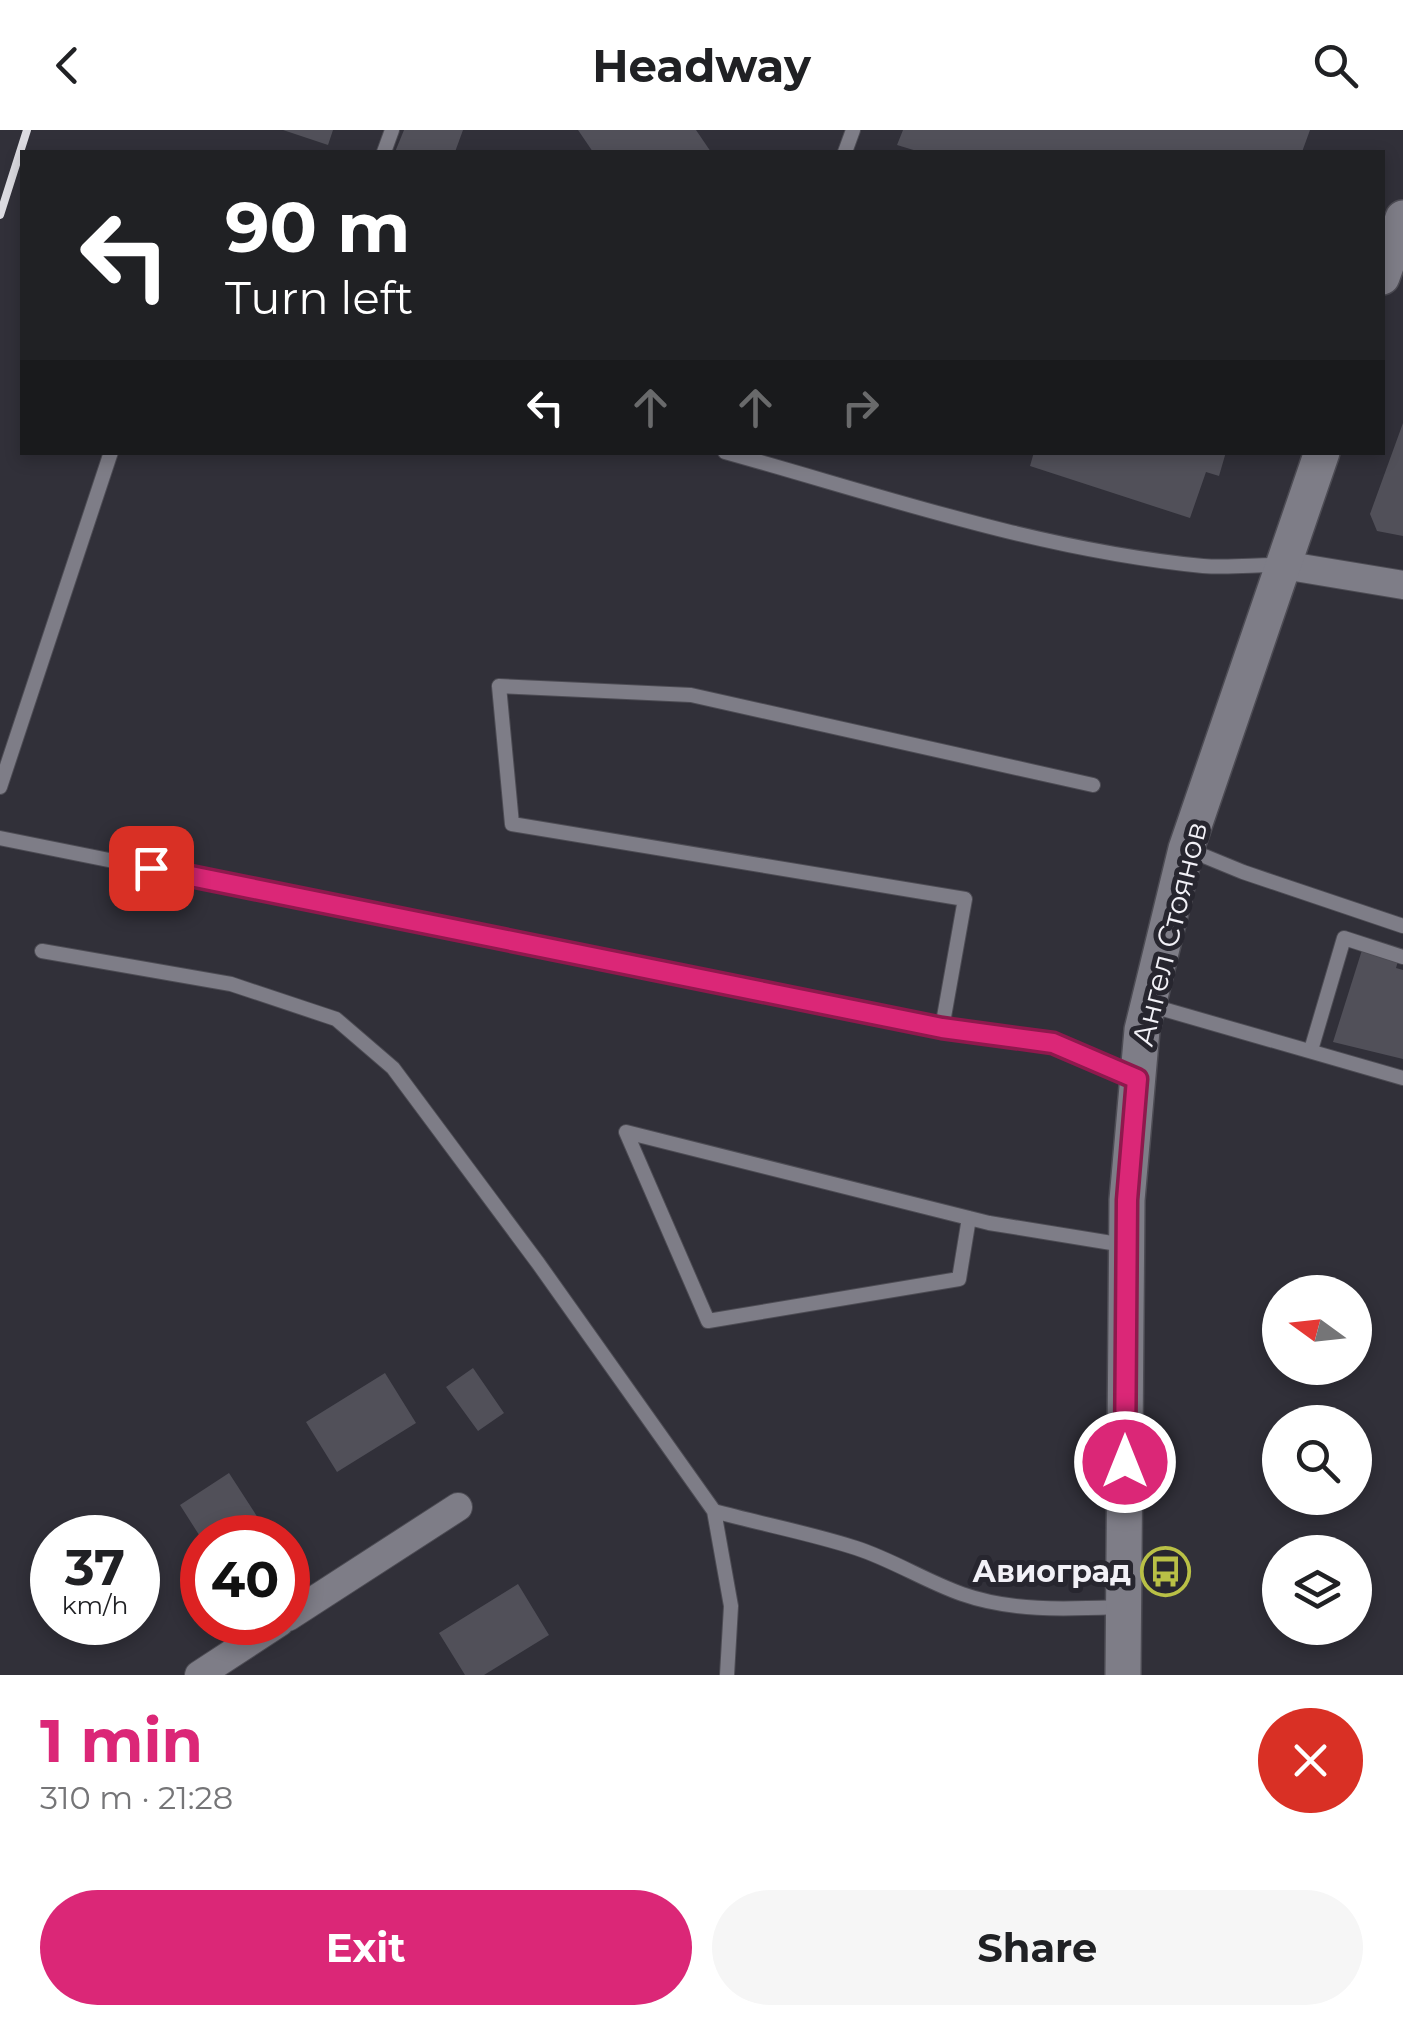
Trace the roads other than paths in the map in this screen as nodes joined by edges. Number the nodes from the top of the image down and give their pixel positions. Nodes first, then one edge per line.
1 (1395, 222) edge
2 (1385, 264) edge
3 (110, 455) edge
4 (734, 455) edge
5 (1321, 455) edge
6 (1284, 565) junction
7 (1403, 586) edge
8 (1093, 785) dead end
9 (0, 786) edge
10 (0, 838) edge
11 (1186, 849) junction
12 (1403, 926) edge
13 (42, 950) dead end
14 (1403, 957) edge
15 (1148, 1004) junction
16 (942, 1028) junction
17 (1311, 1050) junction
18 (1403, 1078) edge
19 (1137, 1079) junction
20 (969, 1218) junction
21 (1126, 1245) junction
22 (458, 1507) dead end
23 (714, 1511) junction
24 (310, 1604) edge
25 (1124, 1607) junction
26 (245, 1645) edge
27 (199, 1675) edge
28 (727, 1675) edge
29 (1123, 1675) edge

1 - 2 street
3 - 9 lane
4 - 6 lane
5 - 6 street, Ангел Стоянов
6 - 7 street
6 - 11 street, Ангел Стоянов
8 - 16 lane
10 - 16 lane
11 - 12 lane
11 - 15 street, Ангел Стоянов
13 - 23 lane
14 - 17 lane
15 - 17 lane
15 - 19 street, Ангел Стоянов
16 - 19 lane
17 - 18 lane
19 - 21 street, Ангел Стоянов
20 - 20 lane
20 - 21 lane
21 - 25 street, Ангел Стоянов
22 - 24 street
23 - 25 lane
23 - 28 lane
25 - 29 street, Ангел Стоянов
26 - 27 street

